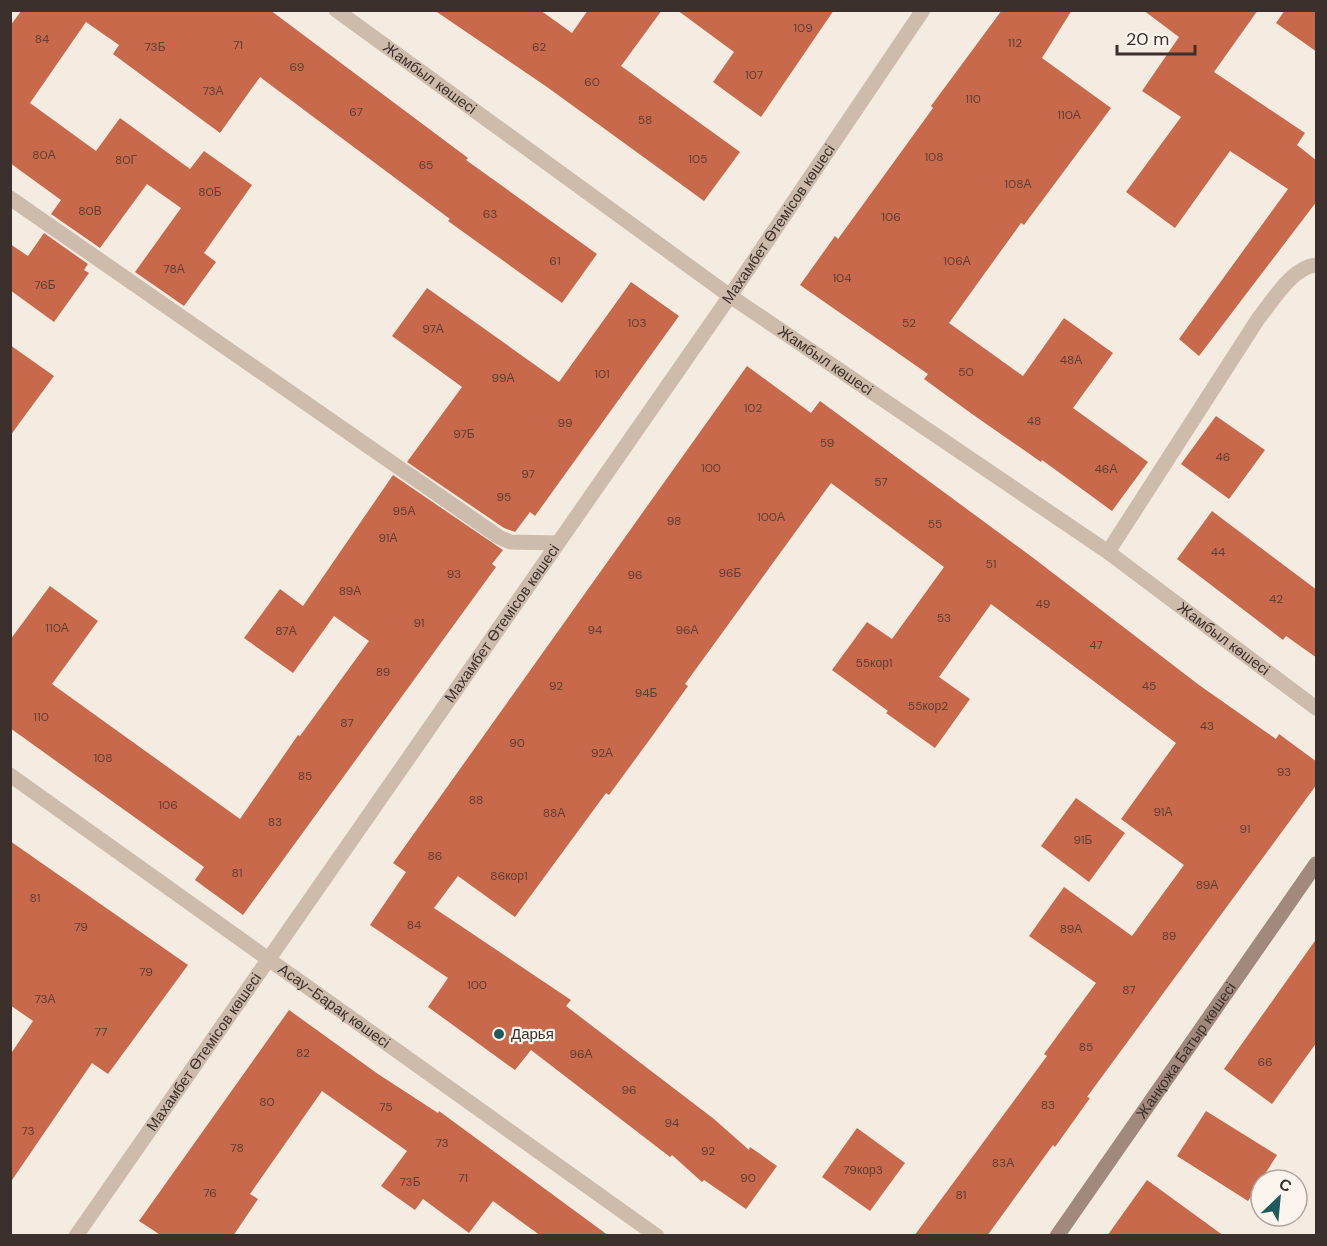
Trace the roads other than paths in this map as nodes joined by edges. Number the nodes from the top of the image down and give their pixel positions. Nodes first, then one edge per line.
1 (336, 10) edge
2 (923, 10) edge
3 (10, 198) edge
4 (1317, 265) edge
5 (730, 296) junction
6 (558, 543) junction
7 (1108, 552) junction
8 (1317, 708) edge
9 (10, 775) edge
10 (1317, 864) edge
11 (268, 959) junction
12 (75, 1236) edge
13 (657, 1236) edge
14 (1057, 1236) edge

1 - 5 street, Жамбыл көшесі
2 - 5 street, Махамбет Өтемісов көшесі
3 - 6 street
4 - 7 street
5 - 6 street, Махамбет Өтемісов көшесі
5 - 7 street, Жамбыл көшесі
6 - 11 street, Махамбет Өтемісов көшесі
7 - 8 street, Жамбыл көшесі
9 - 11 street, Асау-Барақ көшесі
10 - 14 main road, Жанқожа Батыр көшесі
11 - 12 street, Махамбет Өтемісов көшесі
11 - 13 street, Асау-Барақ көшесі

